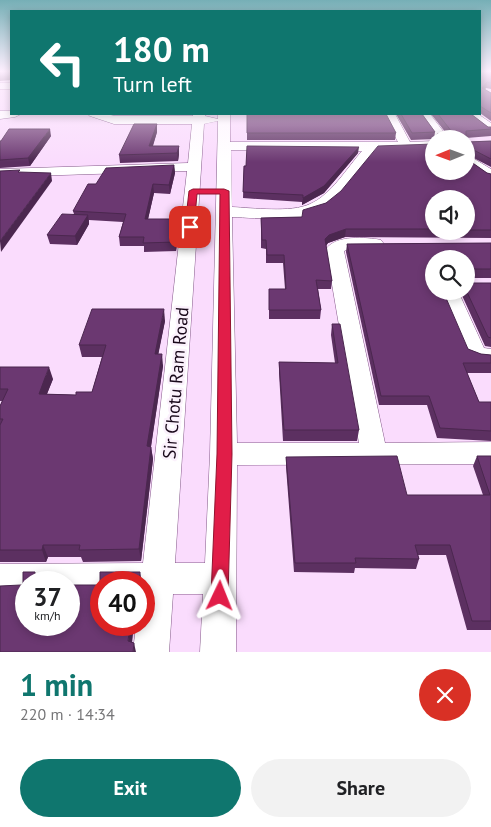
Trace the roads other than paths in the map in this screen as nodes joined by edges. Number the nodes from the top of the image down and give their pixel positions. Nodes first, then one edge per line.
1 (97, 115) edge
2 (390, 115) edge
3 (425, 115) edge
4 (471, 115) edge
5 (199, 117) edge
6 (224, 117) edge
7 (491, 129) edge
8 (436, 130) edge
9 (425, 145) edge
10 (225, 146) junction
11 (406, 146) junction
12 (372, 147) junction
13 (475, 164) edge
14 (195, 166) junction
15 (0, 173) edge
16 (491, 176) edge
17 (193, 191) junction
18 (225, 202) junction
19 (394, 244) edge
20 (452, 300) edge
21 (491, 356) edge
22 (374, 453) junction
23 (224, 454) junction
24 (491, 454) edge
25 (220, 578) junction
26 (158, 579) junction
27 (0, 580) edge
28 (151, 652) edge
29 (218, 652) edge

1 - 5 street
2 - 11 street
3 - 8 street
4 - 7 street
5 - 6 street
5 - 14 street, Sir Chotu Ram Road
6 - 10 street
9 - 11 street
10 - 12 street
10 - 18 street
11 - 12 street
12 - 18 street
13 - 16 street
14 - 15 street
14 - 17 street, Sir Chotu Ram Road
17 - 18 street
17 - 26 street, Sir Chotu Ram Road
18 - 23 street
19 - 22 street
20 - 21 street
22 - 23 street
22 - 24 street
23 - 25 street
25 - 26 street
25 - 29 street
26 - 27 street
26 - 28 street, Sir Chotu Ram Road

